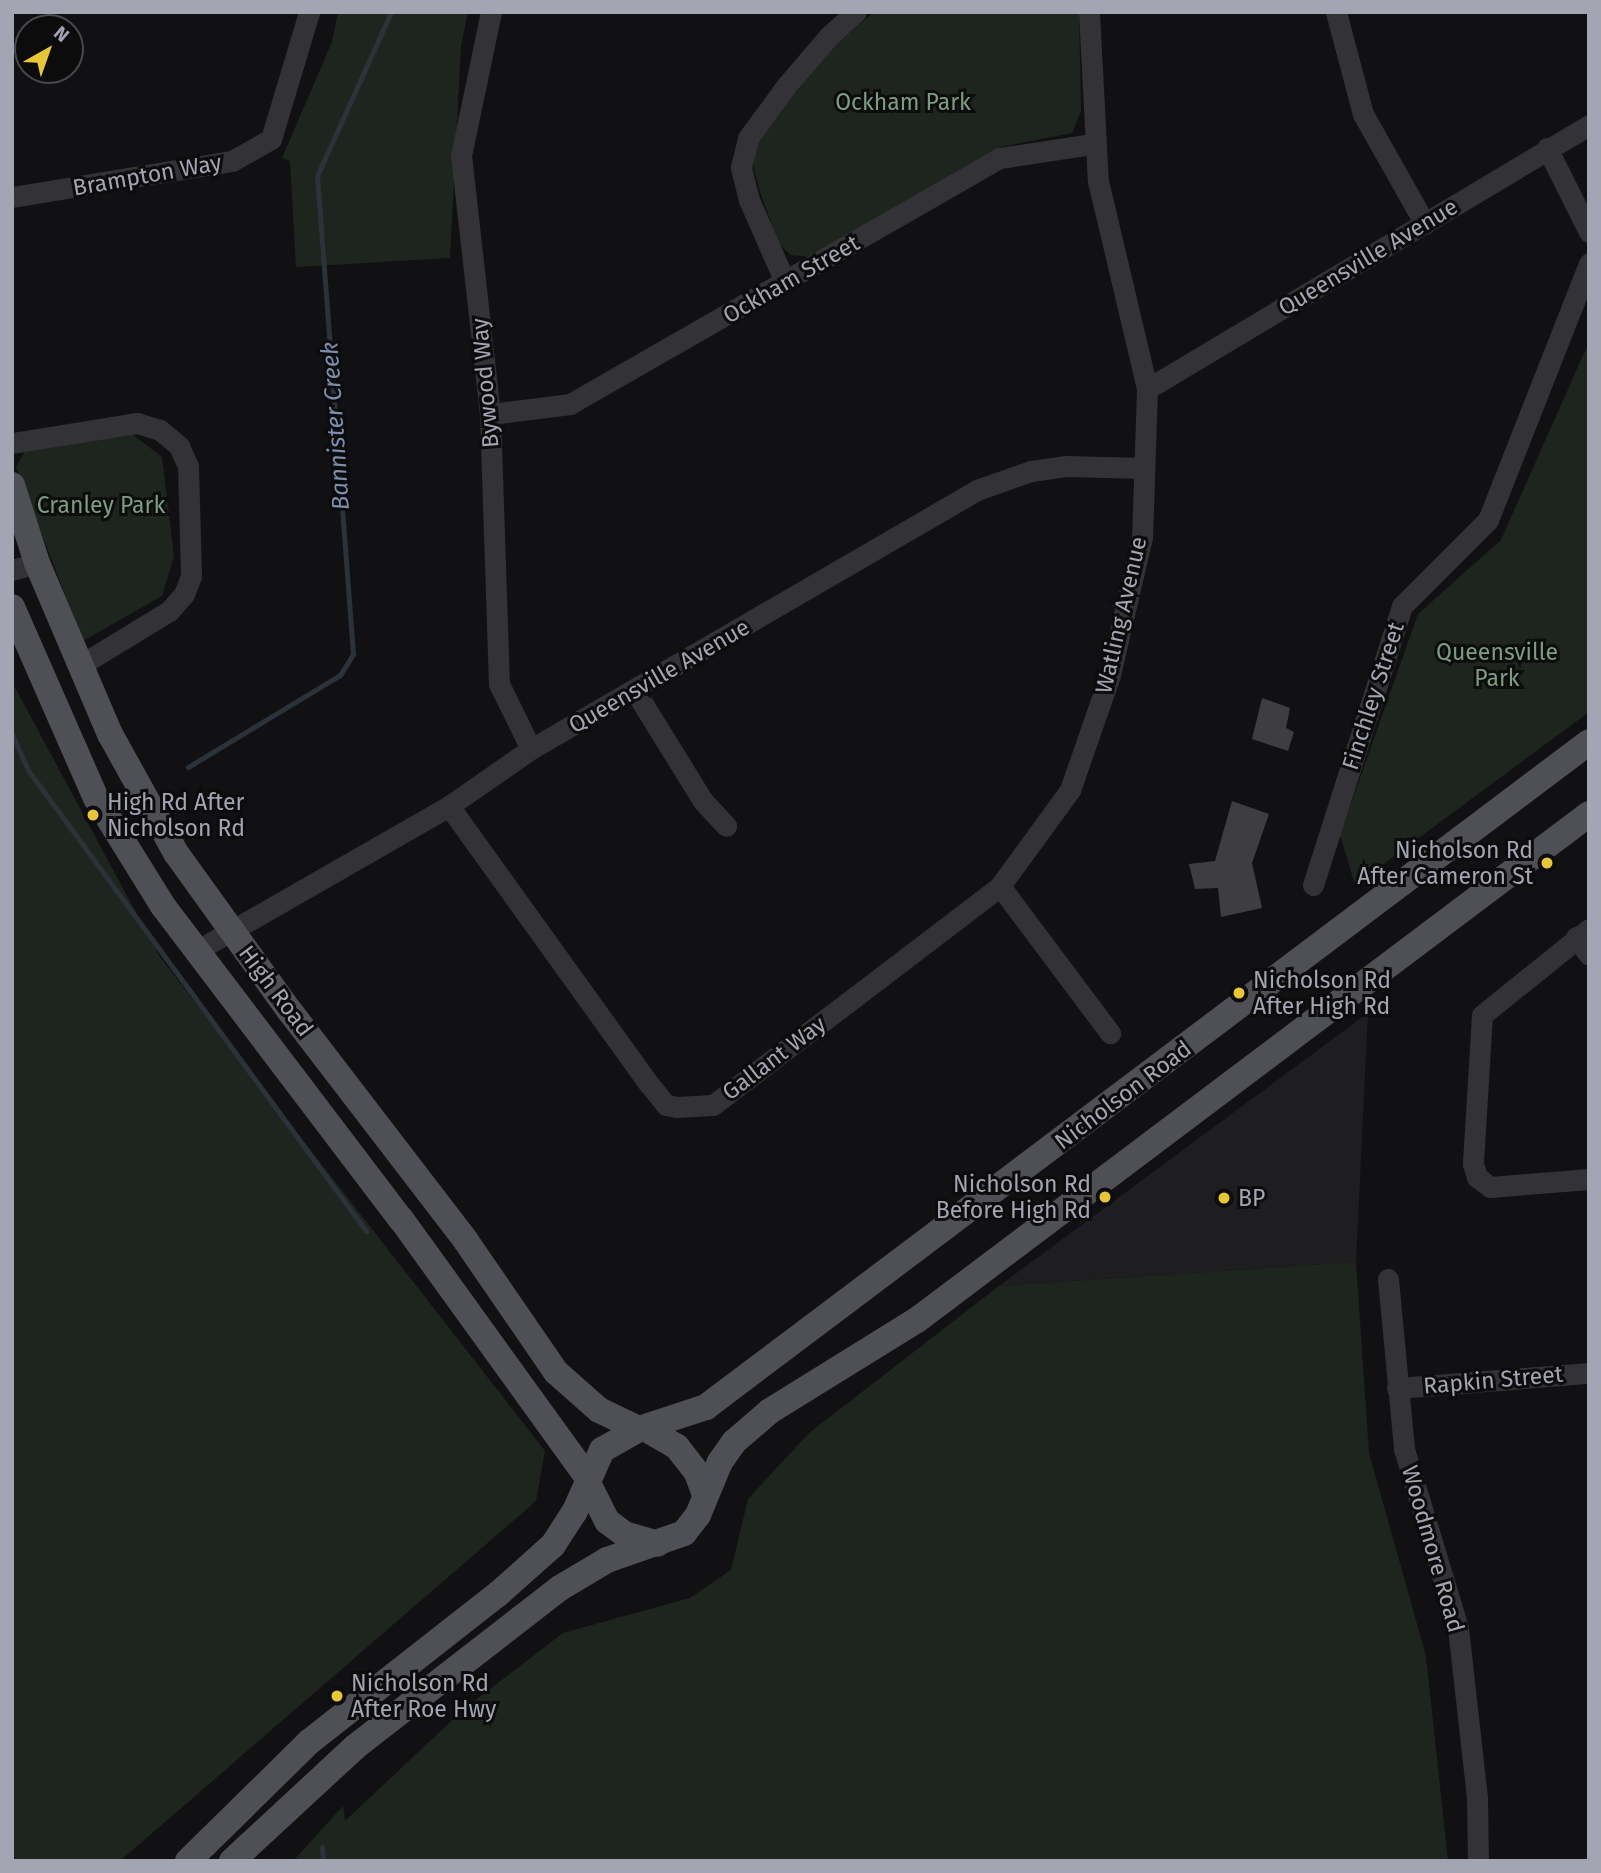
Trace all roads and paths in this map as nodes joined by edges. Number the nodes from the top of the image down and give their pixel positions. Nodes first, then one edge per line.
1 (309, 12) edge
2 (491, 12) edge
3 (856, 12) edge
4 (1089, 12) edge
5 (1336, 12) edge
6 (1589, 125) edge
7 (1093, 144) junction
8 (1547, 148) junction
9 (12, 197) edge
10 (1425, 224) junction
11 (1589, 232) edge
12 (1589, 264) edge
13 (785, 282) junction
14 (1147, 389) junction
15 (490, 414) junction
16 (12, 443) edge
17 (1144, 468) junction
18 (12, 485) edge
19 (25, 567) edge
20 (12, 607) edge
21 (79, 666) junction
22 (635, 691) junction
23 (1589, 742) edge
24 (531, 749) junction
25 (1589, 765) edge
26 (1540, 777) junction
27 (449, 806) junction
28 (1589, 814) edge
29 (726, 826) dead end
30 (1313, 885) dead end
31 (1000, 886) junction
32 (230, 930) junction
33 (1585, 940) edge
34 (196, 951) junction
35 (1110, 1033) dead end
36 (1589, 1180) edge
37 (1388, 1279) dead end
38 (1589, 1373) edge
39 (1397, 1388) junction
40 (643, 1429) junction
41 (587, 1480) junction
42 (705, 1495) junction
43 (659, 1544) junction
44 (188, 1861) edge
45 (232, 1861) edge
46 (1478, 1861) edge

1 - 9 street, Brampton Way
2 - 15 street, Bywood Way
3 - 13 street
4 - 7 street, Watling Avenue
5 - 10 street
6 - 8 street, Queensville Avenue
7 - 13 street, Ockham Street
7 - 14 street, Watling Avenue
8 - 10 street, Queensville Avenue
8 - 11 street
10 - 14 street, Queensville Avenue
12 - 30 street, Finchley Street
13 - 15 street, Ockham Street
14 - 17 street, Watling Avenue
15 - 24 street, Bywood Way
16 - 21 street
17 - 22 street, Queensville Avenue
17 - 31 street, Watling Avenue
18 - 19 main road, High Road
19 - 21 main road, High Road
20 - 34 main road, High Road
21 - 32 main road, High Road
22 - 24 street, Queensville Avenue
22 - 29 street
23 - 26 main road, Nicholson Road
24 - 27 street, Queensville Avenue
25 - 26 main road
26 - 40 main road, Nicholson Road
27 - 31 street, Gallant Way
27 - 32 street, Queensville Avenue
28 - 42 main road
31 - 35 street
32 - 34 street, Queensville Avenue
32 - 40 main road, High Road
33 - 36 street
34 - 41 main road, High Road
37 - 39 street, Woodmore Road
38 - 39 street, Rapkin Street
39 - 46 street, Woodmore Road
40 - 41 main road, Nicholson Road
40 - 42 main road
41 - 43 main road
41 - 44 main road, Nicholson Road
42 - 43 main road
43 - 45 main road

